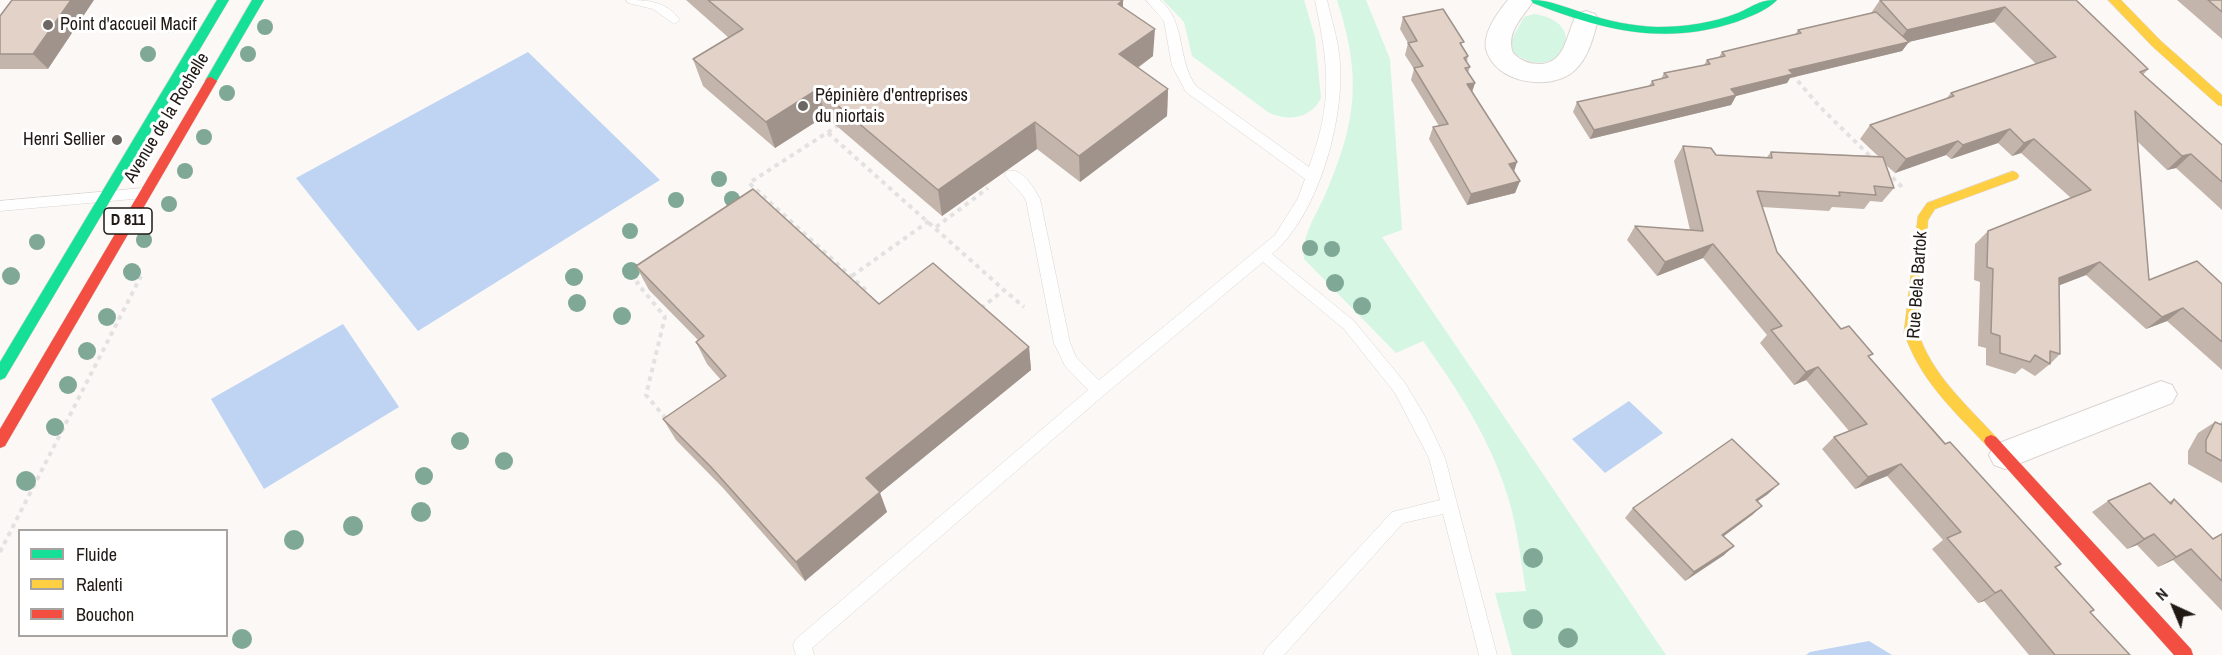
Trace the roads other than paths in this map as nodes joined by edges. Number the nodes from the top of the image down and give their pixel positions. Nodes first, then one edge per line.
1 (223, 0) edge
2 (258, 0) edge
3 (632, 0) edge
4 (1152, 0) edge
5 (1321, 0) edge
6 (1522, 0) edge
7 (1537, 0) edge
8 (1771, 0) edge
9 (2114, 0) edge
10 (674, 20) dead end
11 (1586, 20) junction
12 (2222, 102) edge
13 (1012, 175) road end
14 (2013, 176) dead end
15 (1314, 178) junction
16 (144, 193) junction
17 (107, 196) junction
18 (0, 206) edge
19 (1263, 254) junction
20 (0, 374) edge
21 (1099, 390) junction
22 (2161, 394) dead end
23 (0, 442) edge
24 (2005, 455) junction
25 (1449, 505) junction
26 (805, 655) edge
27 (1272, 655) edge
28 (1488, 655) edge
29 (2186, 655) edge

1 - 17 main road, Avenue de la Rochelle / D 811
2 - 16 main road, Avenue de la Rochelle / D 811
3 - 10 lane
4 - 15 lane
5 - 15 lane
6 - 11 street
7 - 11 main road
8 - 11 main road
9 - 12 main road
13 - 21 lane
14 - 24 main road, Rue Bela Bartok
15 - 19 lane
16 - 17 lane
16 - 23 main road, Avenue de la Rochelle / D 811
17 - 18 lane
17 - 20 main road, Avenue de la Rochelle / D 811
19 - 21 lane
19 - 25 lane
21 - 26 lane
22 - 24 street
24 - 29 main road, Rue Bela Bartok
25 - 27 lane
25 - 28 lane

